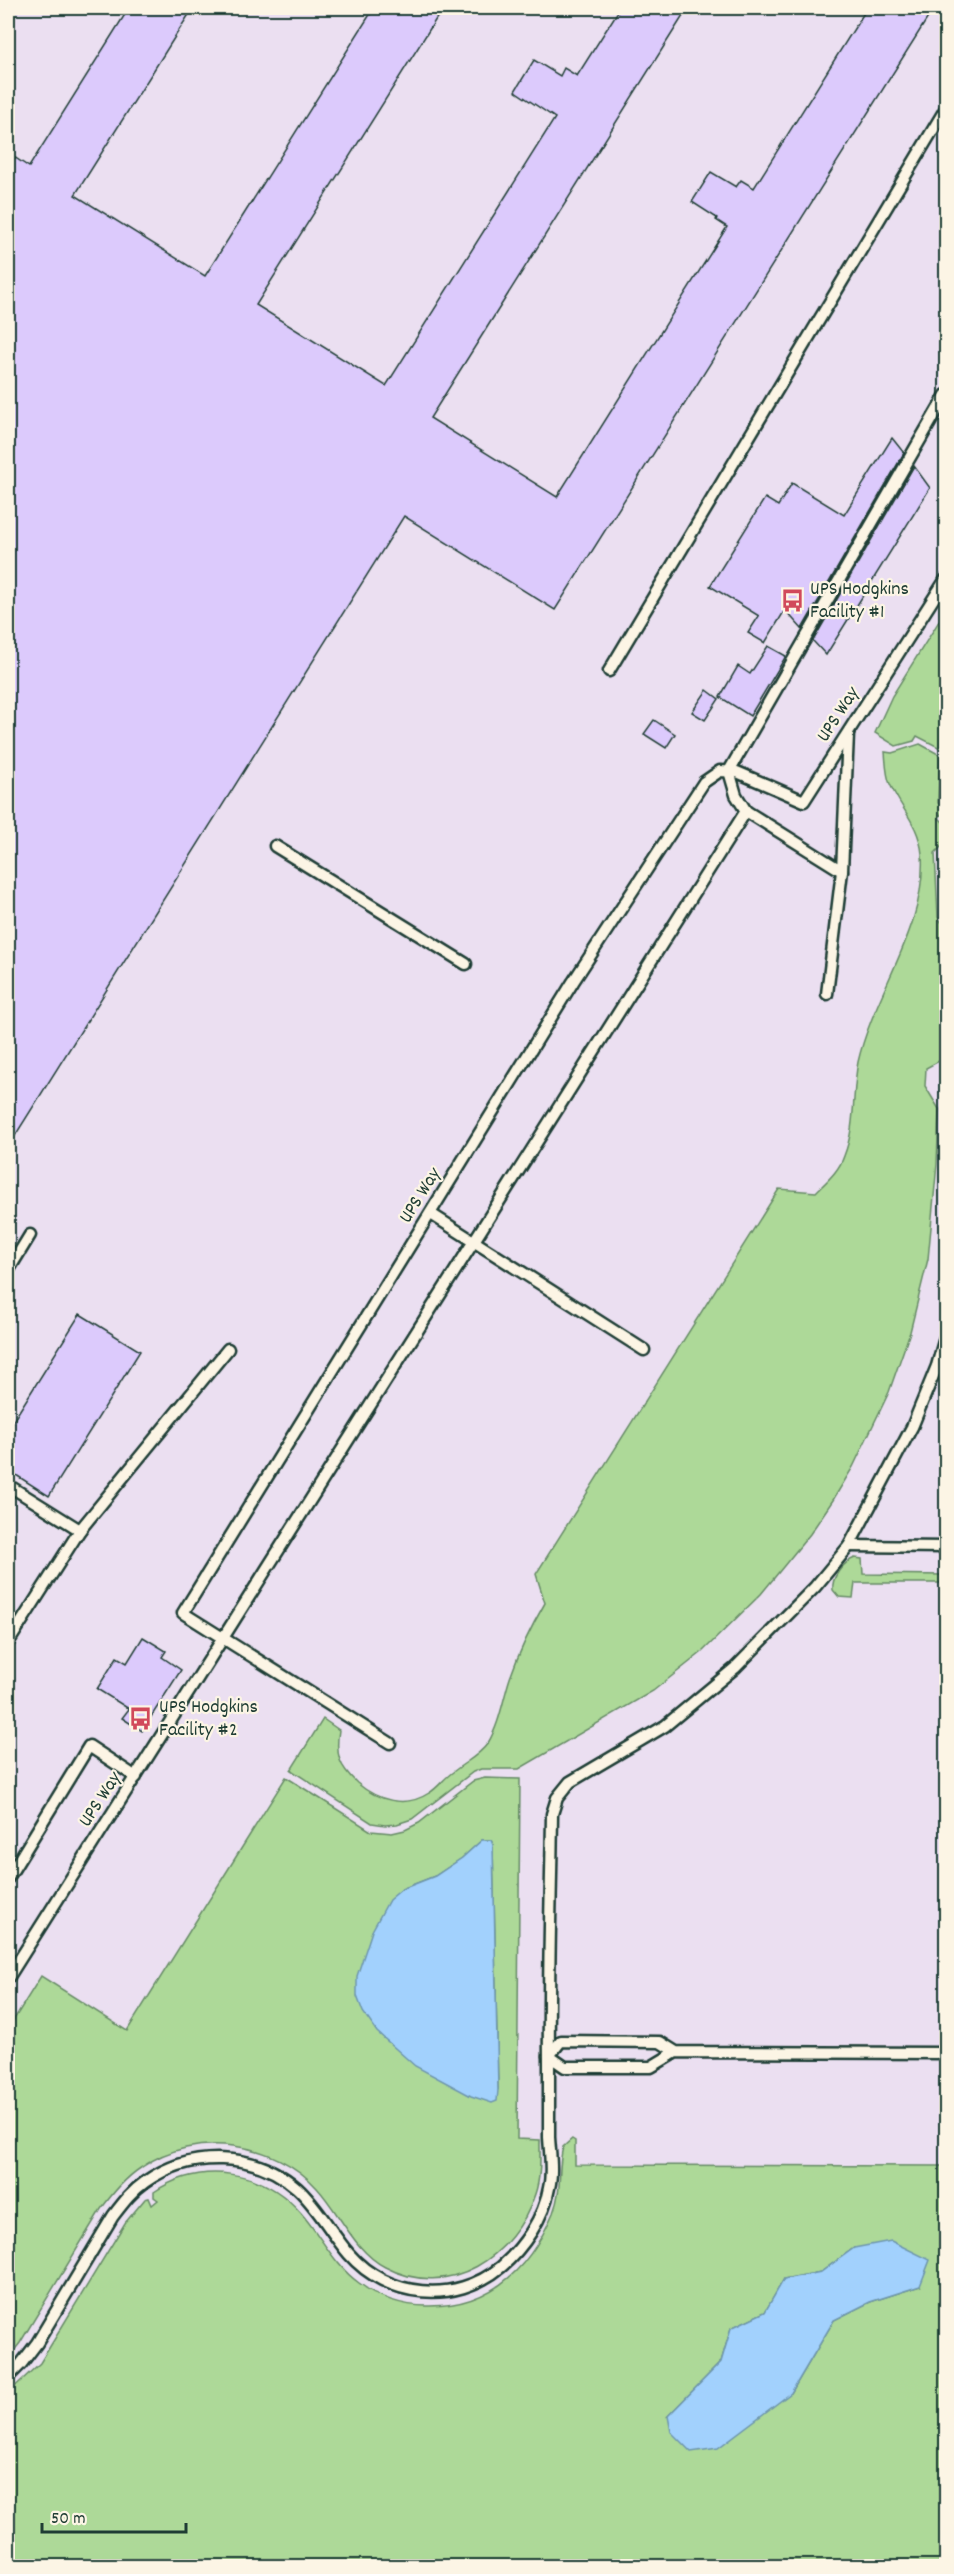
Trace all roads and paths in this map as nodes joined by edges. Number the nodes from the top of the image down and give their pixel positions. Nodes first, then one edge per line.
1 (946, 108) edge
2 (946, 395) edge
3 (946, 579) edge
4 (609, 670) dead end
5 (849, 734) junction
6 (729, 771) junction
7 (746, 811) junction
8 (275, 846) dead end
9 (843, 871) junction
10 (466, 964) dead end
11 (827, 994) dead end
12 (431, 1214) junction
13 (30, 1235) dead end
14 (474, 1242) junction
15 (8, 1271) edge
16 (946, 1334) edge
17 (228, 1349) dead end
18 (644, 1350) dead end
19 (8, 1485) edge
20 (80, 1530) junction
21 (849, 1546) junction
22 (946, 1547) edge
23 (223, 1640) junction
24 (8, 1643) edge
25 (390, 1743) dead end
26 (136, 1777) junction
27 (8, 1878) edge
28 (8, 1978) edge
29 (676, 2052) junction
30 (946, 2053) edge
31 (549, 2056) junction
32 (8, 2377) edge

1 - 4 lane
2 - 6 lane
3 - 5 lane, UPS Way
5 - 6 lane, UPS Way
5 - 9 lane
6 - 7 lane
6 - 12 lane, UPS Way
7 - 9 lane
7 - 14 lane, UPS Way
8 - 10 lane
9 - 11 lane
12 - 14 lane
12 - 23 lane, UPS Way
13 - 15 lane
14 - 18 lane
14 - 23 lane, UPS Way
16 - 21 lane
17 - 20 lane
19 - 20 lane
20 - 24 lane
21 - 22 lane
21 - 31 lane
23 - 25 lane, UPS Way
23 - 26 lane, UPS Way
26 - 27 lane, UPS Way
26 - 28 lane, UPS Way
29 - 30 lane
29 - 31 lane
29 - 31 lane
31 - 32 lane

